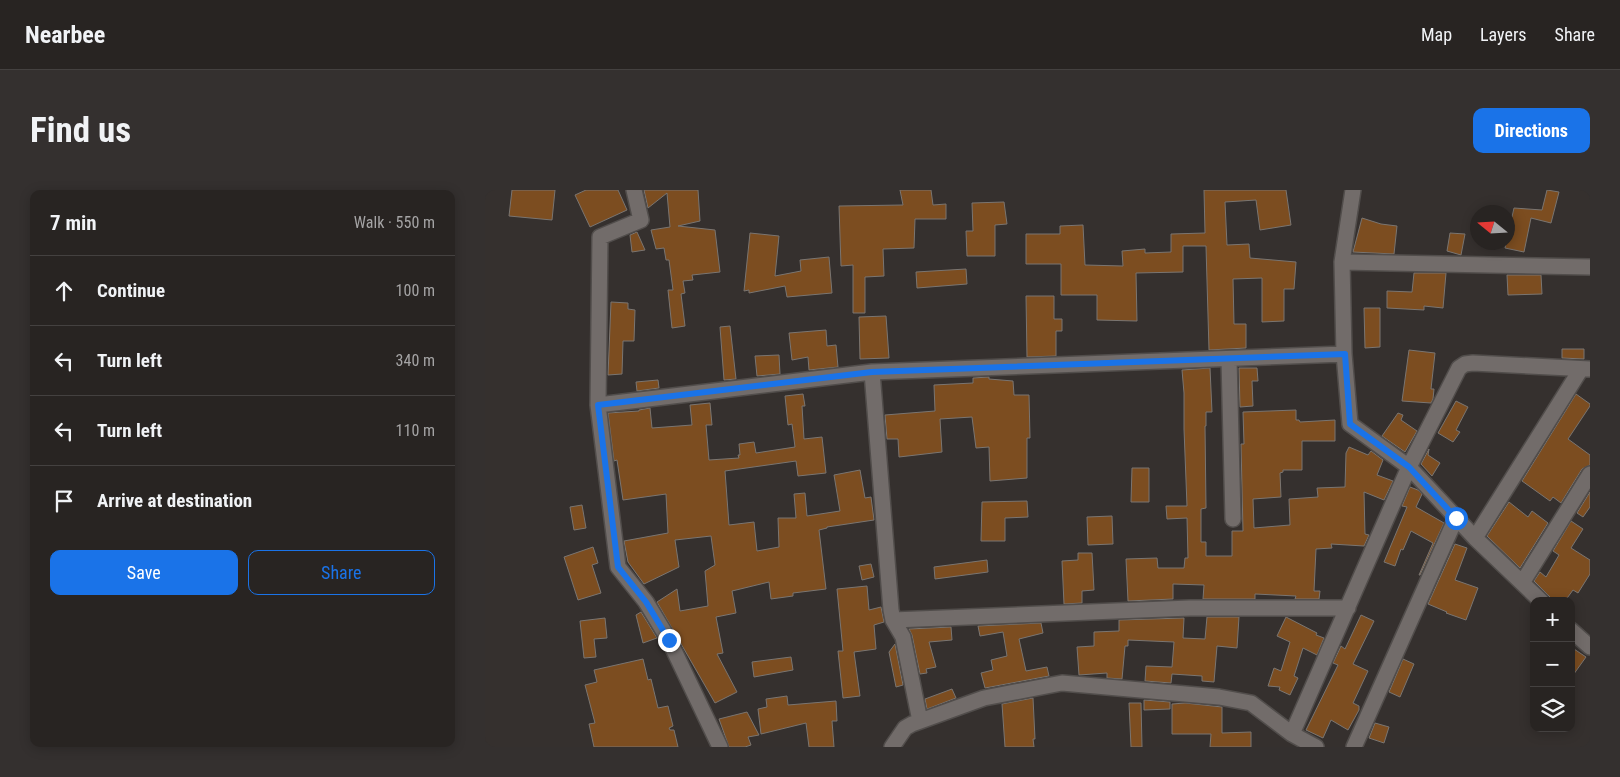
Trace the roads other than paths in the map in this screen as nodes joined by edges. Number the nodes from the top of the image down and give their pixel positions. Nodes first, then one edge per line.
1 (634, 190) edge
2 (1353, 190) edge
3 (1342, 262) junction
4 (1590, 267) edge
5 (1345, 354) junction
6 (1229, 359) junction
7 (1585, 369) edge
8 (872, 372) junction
9 (598, 405) junction
10 (1409, 467) junction
11 (1590, 474) edge
12 (1456, 518) junction
13 (1233, 519) dead end
14 (1475, 538) junction
15 (1522, 583) junction
16 (1537, 597) edge
17 (1348, 608) junction
18 (893, 620) junction
19 (1575, 634) edge
20 (1590, 648) edge
21 (921, 721) junction
22 (1292, 734) junction
23 (720, 747) edge
24 (891, 747) edge
25 (1316, 747) edge
26 (1354, 747) edge

1 - 9 street
2 - 3 street
3 - 4 street
3 - 5 street
5 - 6 street
5 - 10 street
6 - 8 street
6 - 13 street
7 - 10 street
7 - 14 street
8 - 9 street
8 - 18 street
9 - 23 street
10 - 12 street
10 - 17 street
11 - 15 street
12 - 14 street
12 - 26 street
14 - 15 street
15 - 16 street
17 - 18 street
17 - 22 street
18 - 21 street
19 - 20 street
21 - 22 street
21 - 24 street
22 - 25 street

